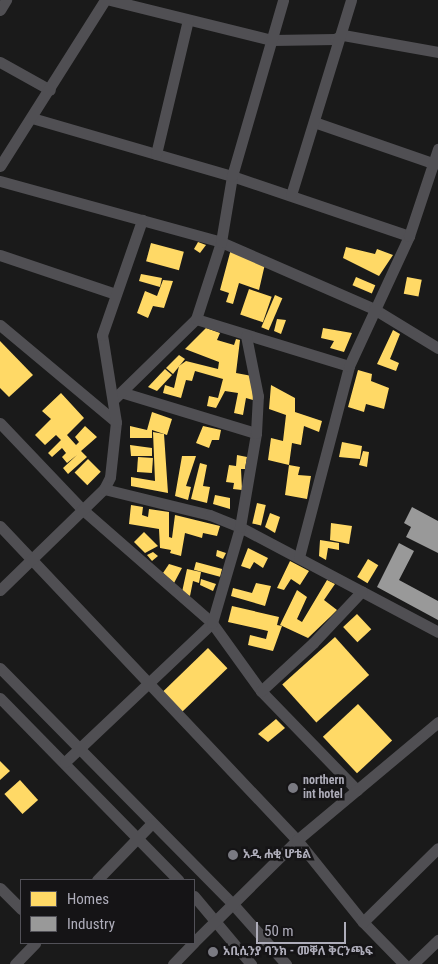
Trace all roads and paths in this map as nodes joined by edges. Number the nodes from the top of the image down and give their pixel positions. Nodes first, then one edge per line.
1 (6, 0) edge
2 (105, 0) edge
3 (110, 0) edge
4 (283, 0) edge
5 (351, 0) edge
6 (0, 10) edge
7 (188, 20) junction
8 (343, 35) junction
9 (272, 40) junction
10 (438, 52) edge
11 (0, 62) edge
12 (50, 90) junction
13 (32, 118) junction
14 (314, 122) junction
15 (438, 149) edge
16 (156, 154) junction
17 (435, 164) junction
18 (0, 166) edge
19 (232, 176) junction
20 (0, 181) edge
21 (291, 195) junction
22 (142, 220) junction
23 (408, 236) junction
24 (221, 242) junction
25 (0, 256) edge
26 (116, 294) junction
27 (374, 309) junction
28 (196, 319) junction
29 (0, 325) edge
30 (246, 336) junction
31 (438, 348) edge
32 (349, 366) junction
33 (119, 396) junction
34 (116, 422) junction
35 (0, 424) edge
36 (256, 433) junction
37 (104, 489) junction
38 (82, 509) junction
39 (0, 526) edge
40 (240, 527) junction
41 (298, 557) junction
42 (33, 561) junction
43 (0, 590) edge
44 (362, 591) junction
45 (212, 623) junction
46 (438, 632) edge
47 (0, 668) edge
48 (148, 683) junction
49 (261, 691) junction
50 (0, 698) edge
51 (438, 722) edge
52 (80, 748) junction
53 (65, 762) junction
54 (357, 790) junction
55 (151, 824) junction
56 (137, 839) junction
57 (297, 840) junction
58 (438, 848) edge
59 (98, 879) edge
60 (177, 879) edge
61 (0, 888) edge
62 (195, 897) edge
63 (231, 902) junction
64 (20, 908) edge
65 (215, 918) junction
66 (363, 922) junction
67 (195, 940) edge
68 (438, 940) edge
69 (34, 944) edge
70 (191, 944) edge
71 (15, 964) edge
72 (174, 964) edge
73 (251, 964) edge
74 (286, 964) edge
75 (404, 964) edge
76 (413, 964) edge

1 - 6 street
2 - 12 street
3 - 7 street
4 - 9 street
5 - 8 street
7 - 9 street
7 - 16 street
8 - 9 street
8 - 10 street
8 - 14 street
9 - 19 street
11 - 12 street
12 - 13 street
13 - 16 street
13 - 18 street
14 - 17 street
14 - 21 street
15 - 17 street
16 - 19 street
17 - 23 street
19 - 21 street
19 - 24 street
20 - 22 street
21 - 23 street
22 - 24 street
22 - 26 street
23 - 27 street
24 - 27 street
24 - 28 street
25 - 26 street
26 - 33 street
27 - 31 street
27 - 32 street
28 - 30 street
28 - 33 street
29 - 34 street
30 - 32 street
30 - 36 street
32 - 41 street
33 - 34 street
33 - 36 street
34 - 37 street
35 - 38 street
36 - 40 street
37 - 38 street
37 - 40 street
38 - 42 street
38 - 45 street
39 - 42 street
40 - 41 street
40 - 45 street
41 - 44 street
42 - 43 street
42 - 48 street
44 - 46 street
44 - 49 street
45 - 48 street
45 - 49 street
47 - 52 street
48 - 52 street
48 - 57 street
49 - 54 street
50 - 53 street
51 - 54 street
52 - 53 street
52 - 55 street
53 - 56 street
54 - 57 street
55 - 56 street
55 - 63 street
56 - 59 street
56 - 60 street
57 - 63 street
57 - 66 street
58 - 66 street
61 - 64 street
62 - 65 street
63 - 65 street
63 - 74 street
65 - 67 street
65 - 73 street
66 - 75 street
68 - 76 street
69 - 71 street
70 - 72 street

